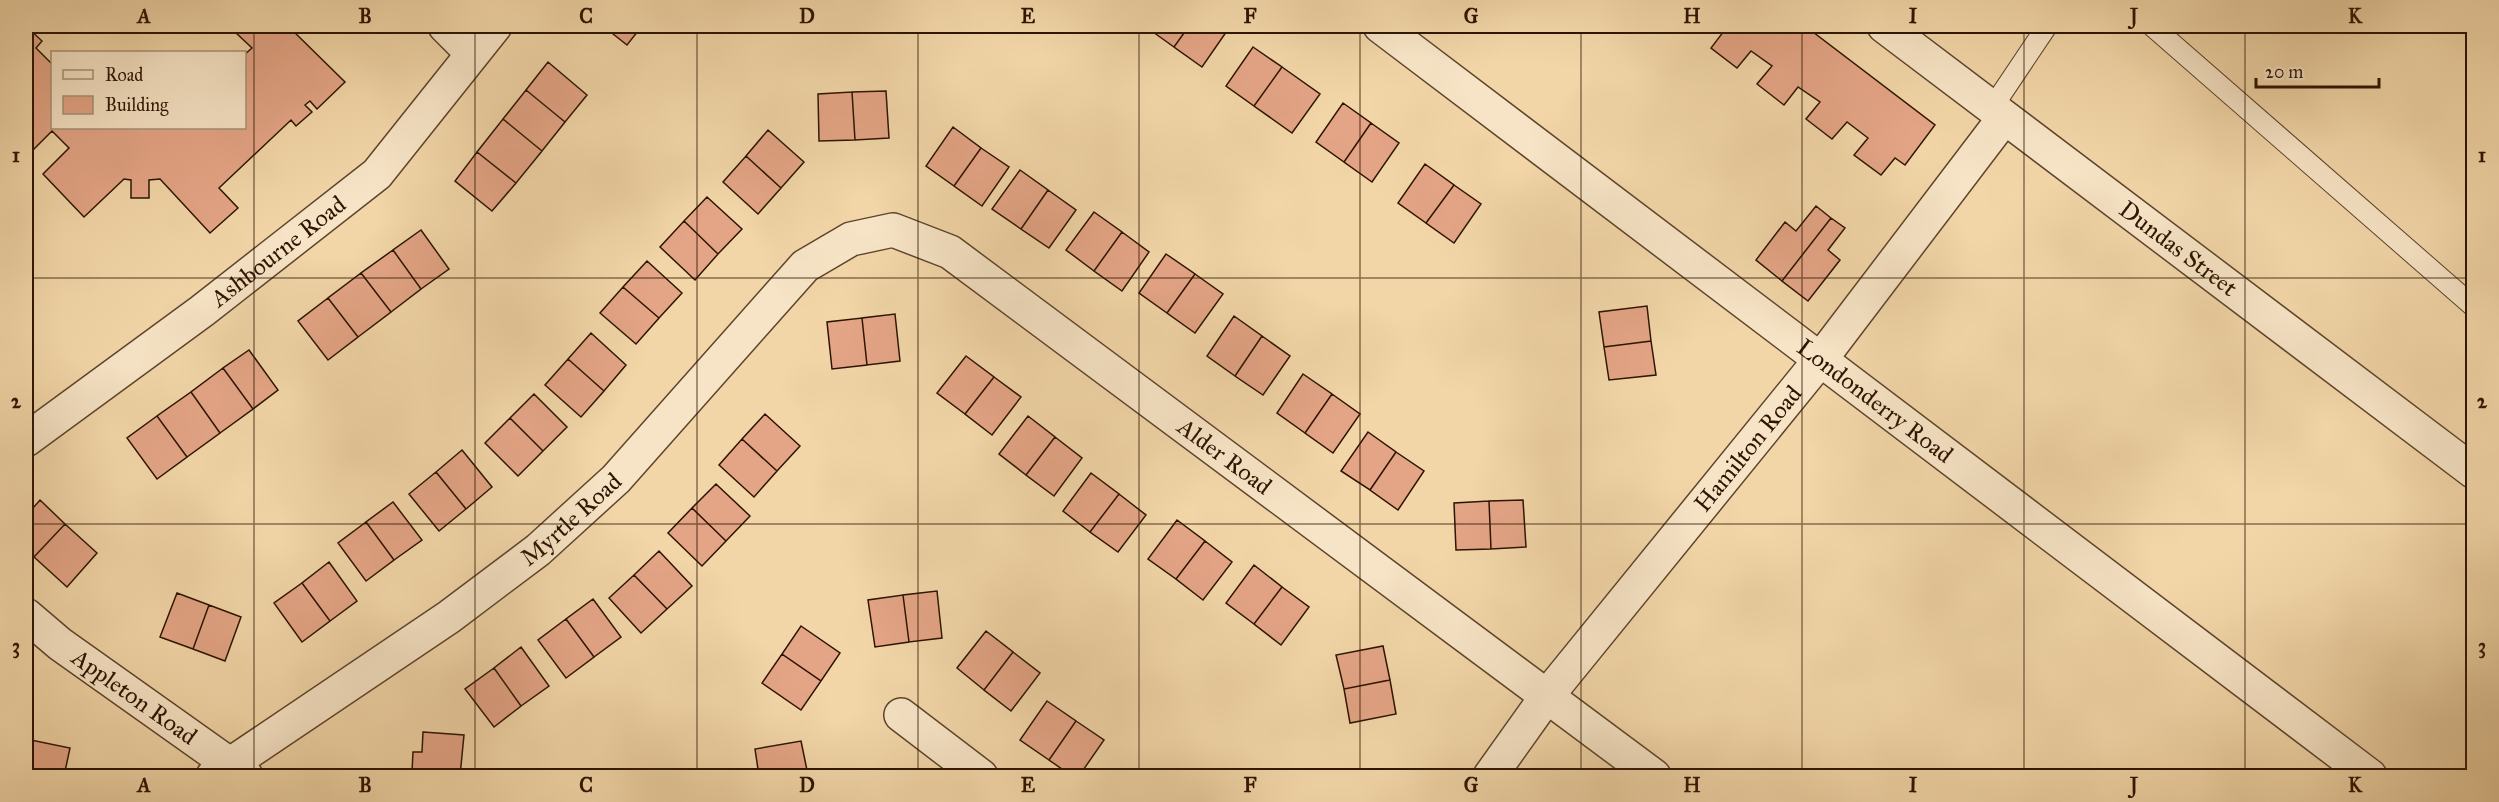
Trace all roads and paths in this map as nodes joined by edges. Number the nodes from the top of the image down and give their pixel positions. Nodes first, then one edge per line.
1 (445, 26) edge
2 (495, 26) edge
3 (1380, 26) edge
4 (1884, 26) edge
5 (2047, 26) edge
6 (2152, 26) edge
7 (472, 53) junction
8 (1998, 113) junction
9 (893, 230) joint
10 (2474, 307) edge
11 (1820, 360) junction
12 (26, 440) edge
13 (2474, 472) edge
14 (26, 615) edge
15 (1548, 696) junction
16 (901, 715) dead end
17 (229, 773) edge
18 (981, 777) edge
19 (1490, 777) edge
20 (1654, 777) edge
21 (2370, 777) edge

1 - 7 street
2 - 7 street, Ashbourne Road
3 - 11 street, Londonderry Road
4 - 8 street, Dundas Street
5 - 8 lane
6 - 10 lane
7 - 12 street, Ashbourne Road
8 - 11 street, Hamilton Road
8 - 13 street, Dundas Street
9 - 15 street, Alder Road
9 - 17 street, Myrtle Road
11 - 15 street, Hamilton Road
11 - 21 street, Londonderry Road
14 - 17 street, Appleton Road
15 - 19 street, Hamilton Road
15 - 20 street, Alder Road
16 - 18 street

